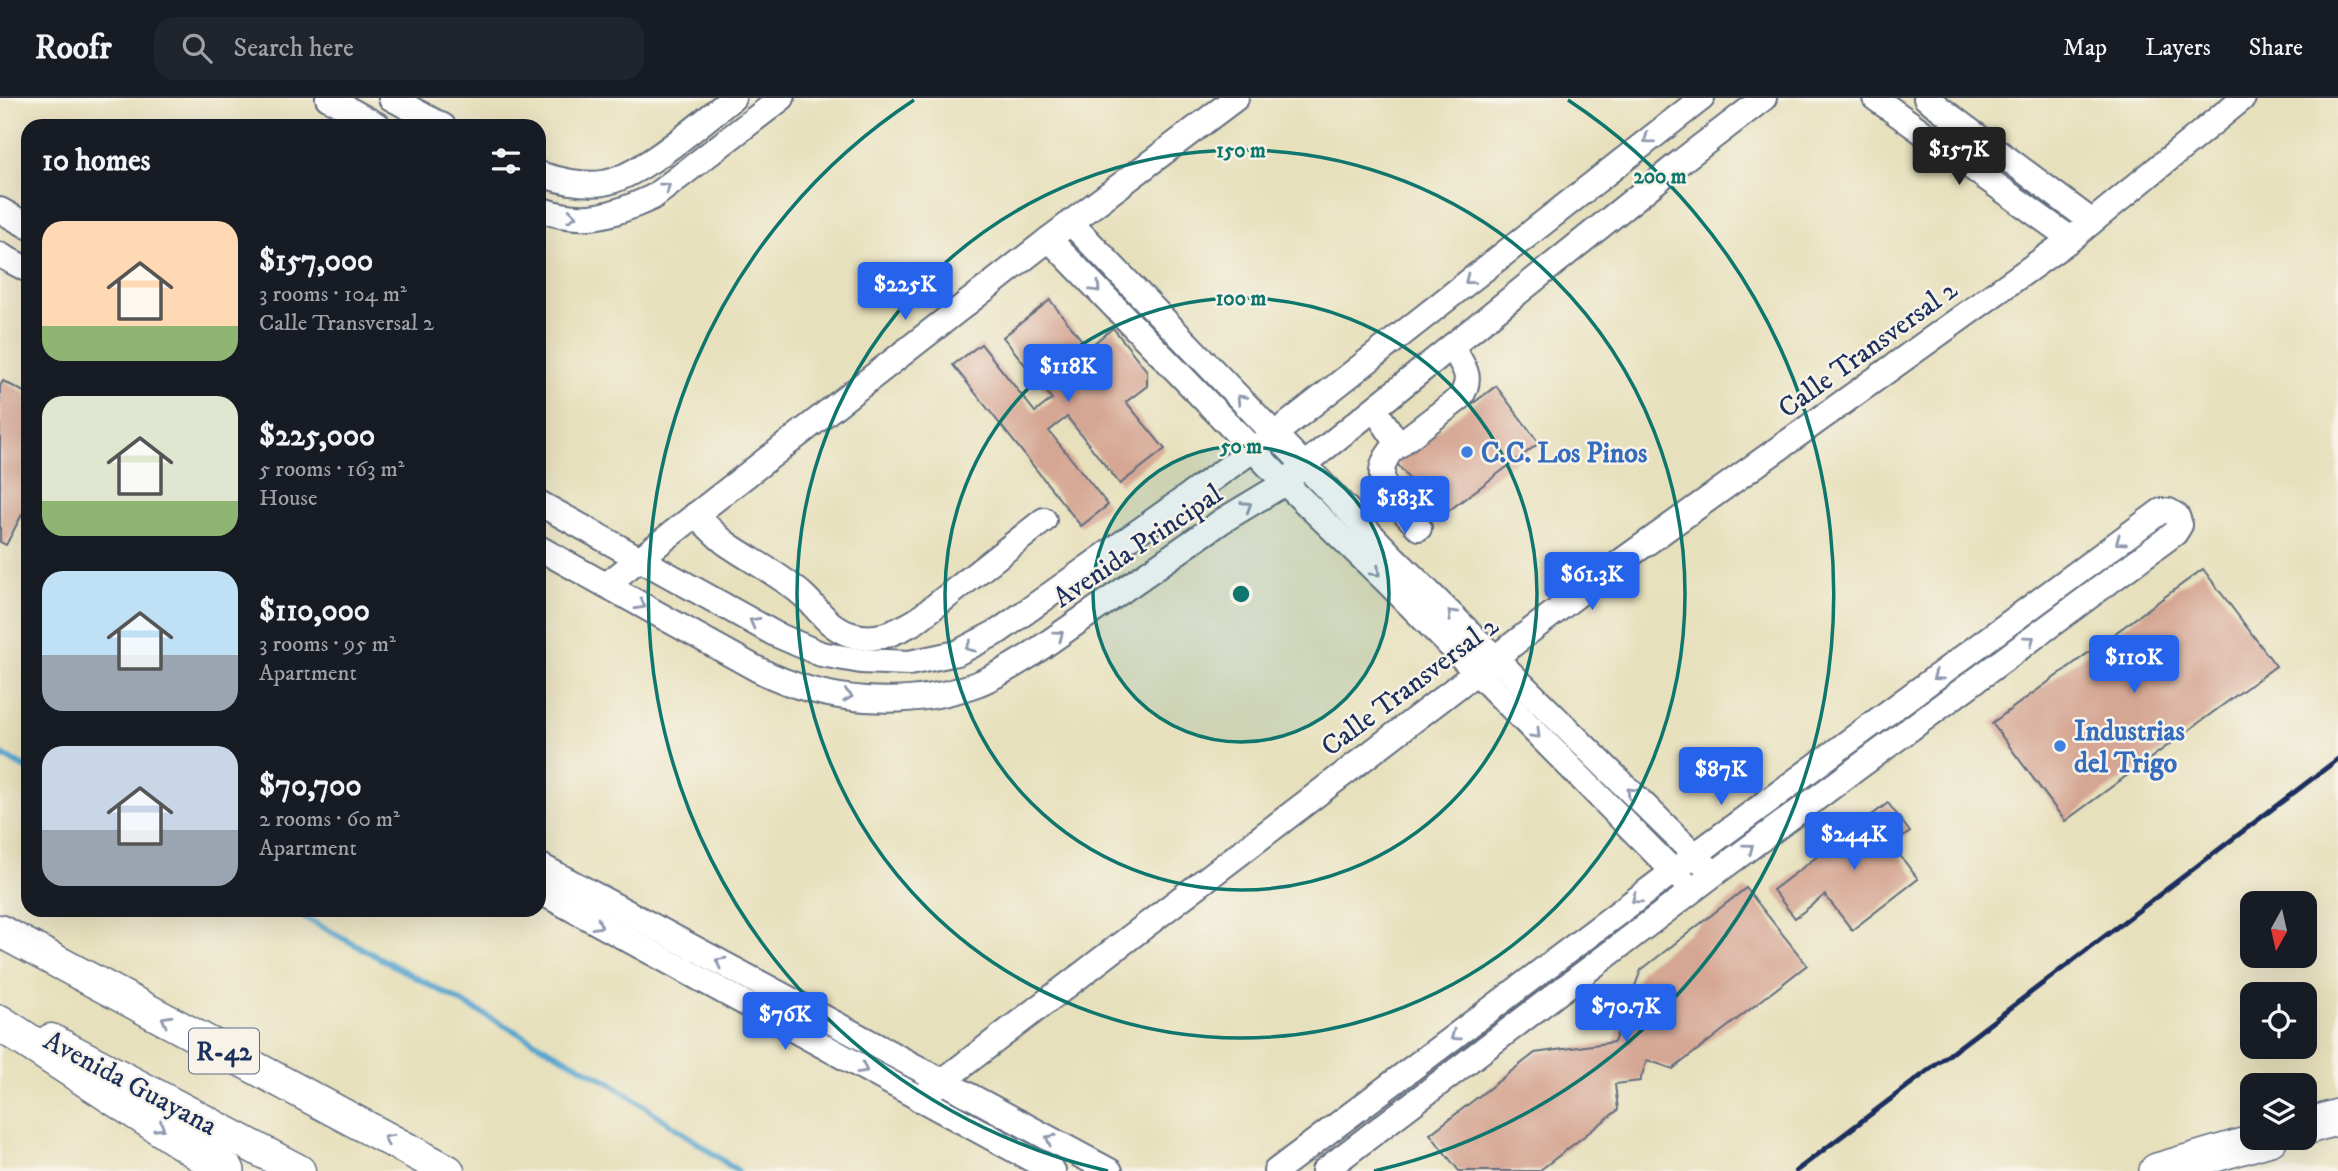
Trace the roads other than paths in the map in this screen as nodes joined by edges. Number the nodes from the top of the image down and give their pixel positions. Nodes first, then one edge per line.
1 (328, 98) edge
2 (391, 98) edge
3 (782, 98) edge
4 (1236, 98) edge
5 (1702, 98) edge
6 (1764, 98) edge
7 (1875, 98) edge
8 (1926, 98) edge
9 (2243, 98) edge
10 (731, 99) edge
11 (1951, 117) junction
12 (366, 119) edge
13 (430, 119) edge
14 (746, 125) junction
15 (1929, 137) junction
16 (546, 176) edge
17 (0, 211) edge
18 (546, 212) edge
19 (2091, 221) junction
20 (21, 222) edge
21 (1071, 223) junction
22 (2071, 239) junction
23 (1049, 240) junction
24 (0, 255) edge
25 (21, 266) edge
26 (1452, 347) junction
27 (1374, 410) junction
28 (1275, 434) junction
29 (1399, 445) junction
30 (1253, 450) junction
31 (1304, 465) junction
32 (1285, 483) junction
33 (546, 507) edge
34 (695, 515) junction
35 (1044, 520) dead end
36 (1419, 528) dead end
37 (546, 552) edge
38 (639, 558) junction
39 (606, 585) junction
40 (1495, 657) junction
41 (1475, 672) junction
42 (1695, 855) junction
43 (546, 869) edge
44 (1672, 872) junction
45 (1714, 874) junction
46 (1692, 891) junction
47 (546, 895) edge
48 (0, 931) edge
49 (1546, 967) junction
50 (1565, 988) junction
51 (0, 1013) edge
52 (0, 1023) edge
53 (942, 1082) junction
54 (919, 1100) junction
55 (1364, 1105) junction
56 (2338, 1117) edge
57 (2317, 1123) edge
58 (1383, 1126) junction
59 (2240, 1147) edge
60 (227, 1171) edge
61 (299, 1171) edge
62 (448, 1171) edge
63 (1053, 1171) edge
64 (1110, 1171) edge
65 (1276, 1171) edge
66 (1324, 1171) edge
67 (2157, 1171) edge

1 - 12 street
2 - 13 street
3 - 14 street
4 - 21 street
5 -> 28 street, Avenida Principal
6 - 26 street, Avenida Principal
7 - 15 street
8 - 11 street
9 - 19 street, Calle Transversal 2
10 - 14 street
10 - 16 street
11 - 15 street
11 - 19 street
18 -> 14 street
15 - 22 street
17 - 20 street
19 - 22 street, Calle Transversal 2
21 - 23 street
28 -> 21 street
22 - 40 street, Calle Transversal 2
23 -> 30 street
23 - 34 street
24 - 25 street
26 - 27 street, Avenida Principal
26 - 29 street
27 - 29 street
27 - 31 street, Avenida Principal
28 - 30 street, Avenida Principal
28 - 31 street
29 - 36 street
30 - 32 street
30 -> 38 street, Avenida Principal
31 - 32 street, Avenida Principal
40 -> 31 street
39 -> 32 street, Avenida Principal
32 -> 41 street
33 - 38 street, Avenida Principal
34 - 35 street
34 - 38 street
37 - 39 street, Avenida Principal
38 - 39 street
40 - 41 street, Calle Transversal 2
42 -> 40 street
41 -> 44 street
41 - 53 street, Calle Transversal 2
42 - 44 street
42 - 45 street
45 -> 42 street
53 -> 43 street
44 - 46 street
44 -> 49 street
45 - 46 street
46 - 50 street
47 -> 54 street
62 -> 48 main road, R-42
49 - 50 street
49 -> 55 street
50 - 58 street
51 - 61 main road, Avenida Guayana / R-42
52 -> 60 highway
53 - 54 street, Calle Transversal 2
64 -> 53 street
54 - 63 street
55 - 58 street
55 - 65 street
56 - 57 highway
58 - 66 street
59 - 67 highway

